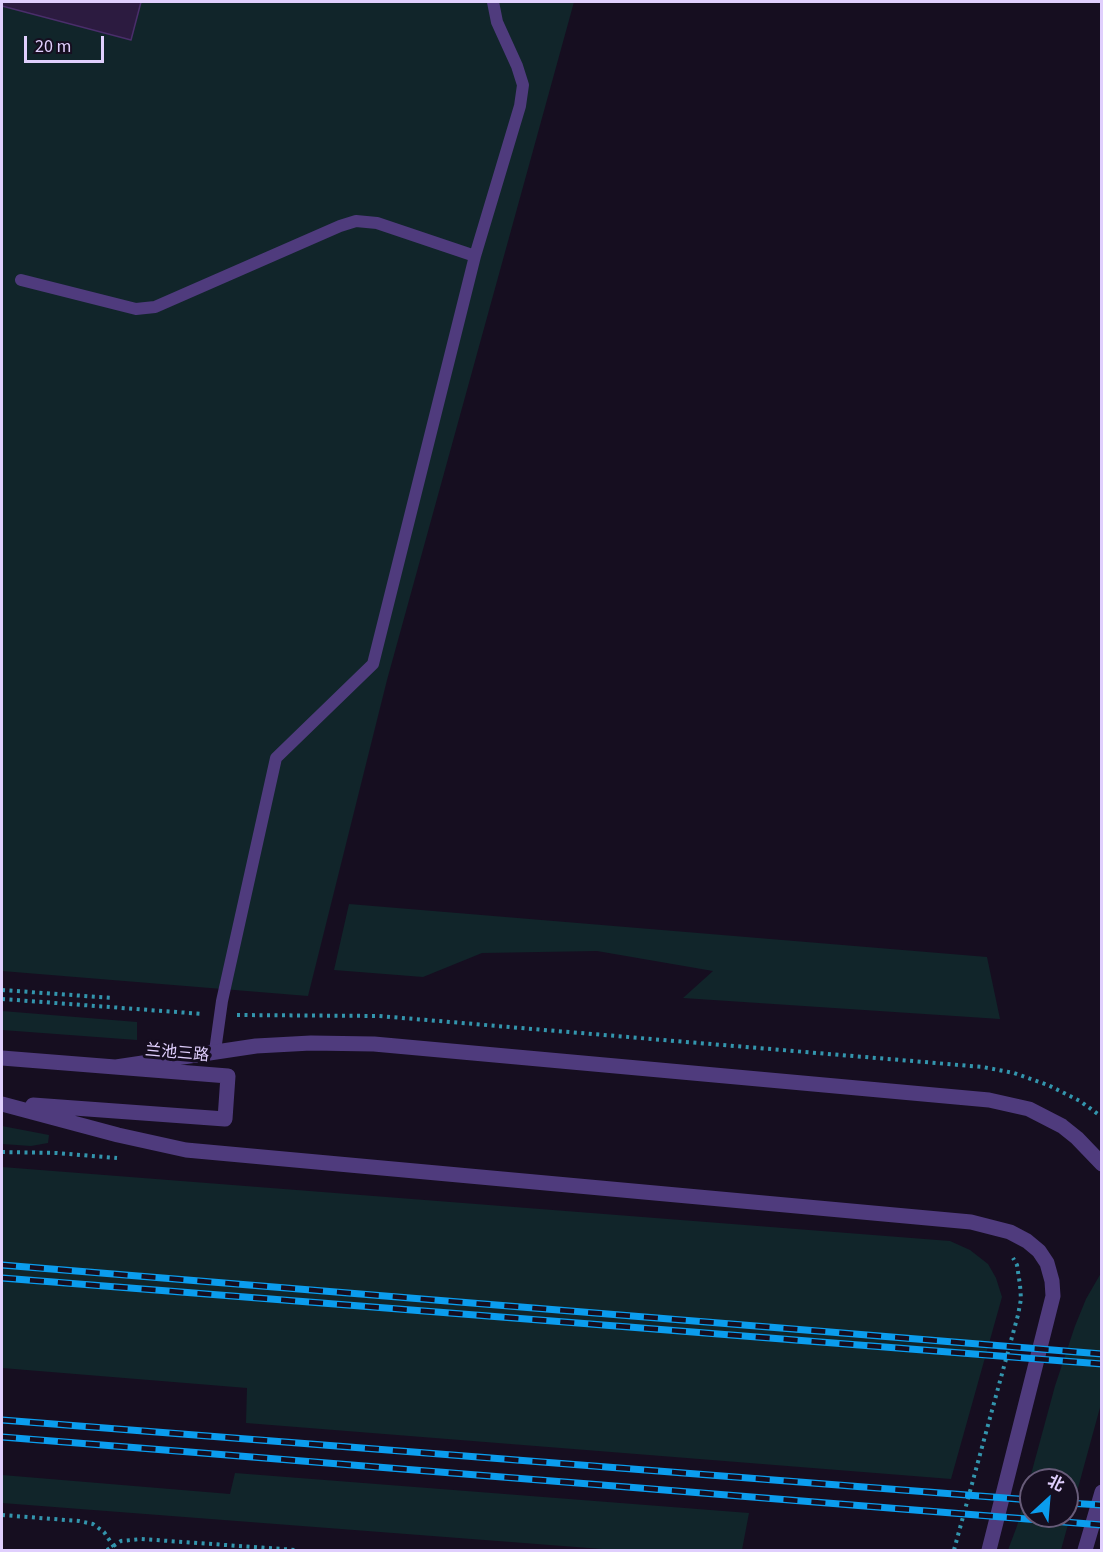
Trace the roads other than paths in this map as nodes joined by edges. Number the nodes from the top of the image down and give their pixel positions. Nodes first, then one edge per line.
1 (493, 2) edge
2 (475, 256) junction
3 (21, 280) dead end
4 (215, 1051) junction
5 (2, 1058) edge
6 (116, 1067) junction
7 (2, 1103) edge
8 (1101, 1164) edge
9 (1101, 1492) edge
10 (989, 1551) edge
11 (1085, 1551) edge

1 - 2 lane
2 - 3 lane
2 - 4 lane
4 - 6 street
4 - 8 street
5 - 6 street, 兰池三路
6 - 7 street, 兰池三路
7 - 10 street
9 - 11 street

